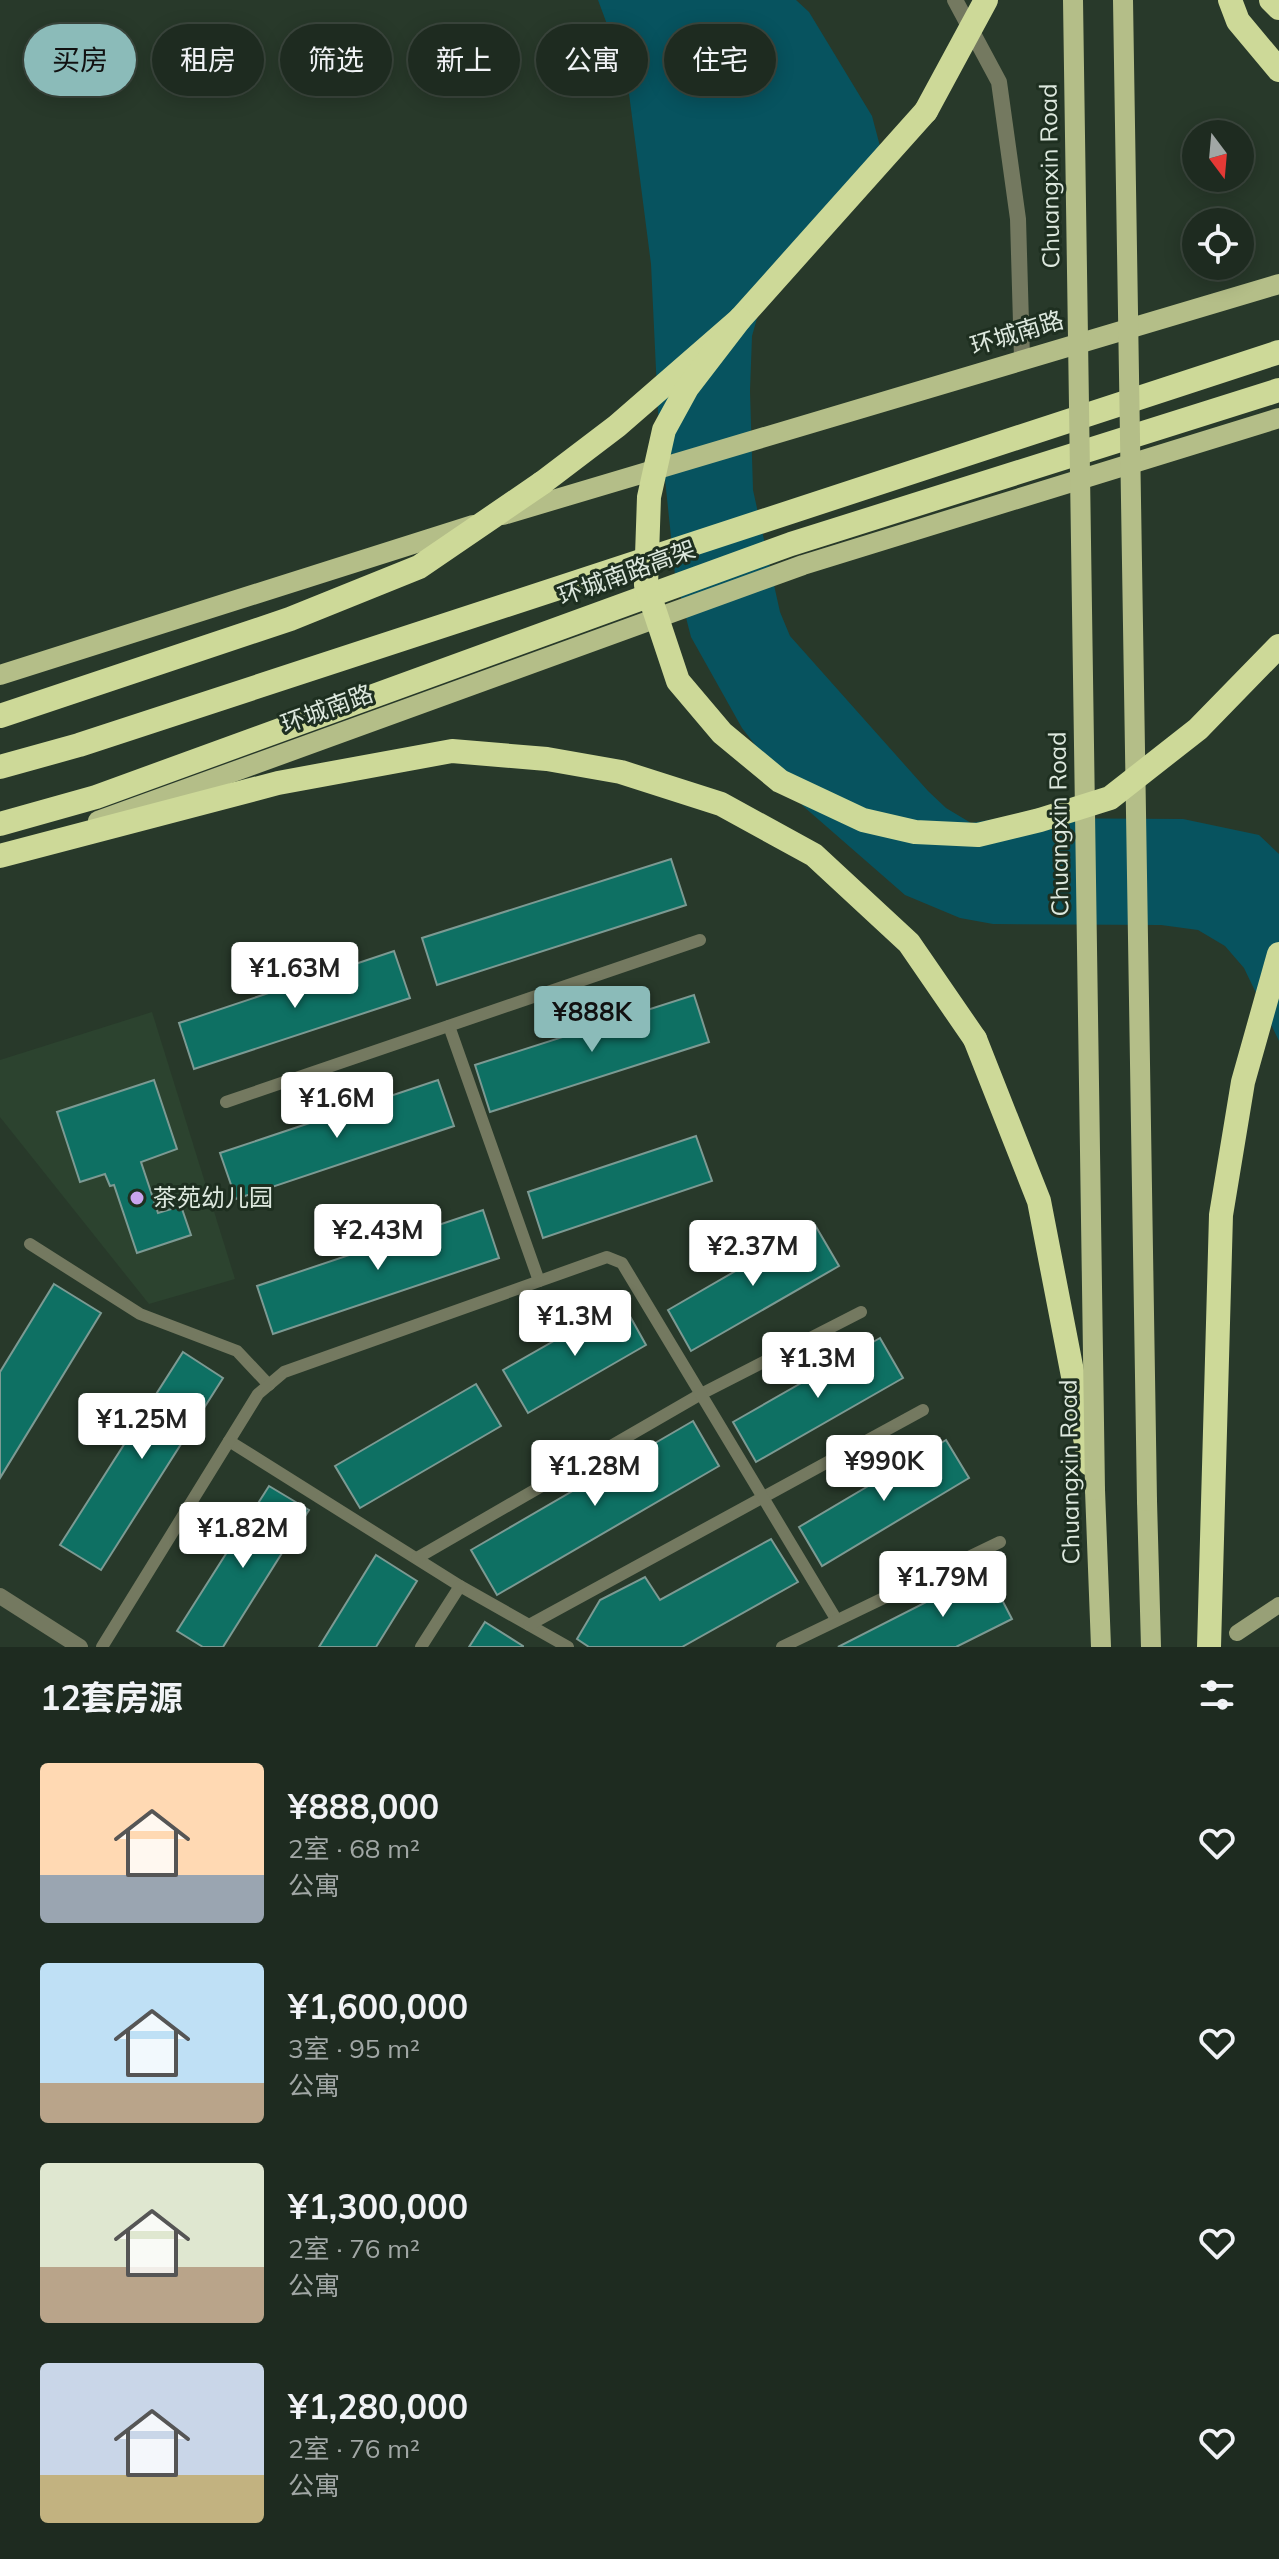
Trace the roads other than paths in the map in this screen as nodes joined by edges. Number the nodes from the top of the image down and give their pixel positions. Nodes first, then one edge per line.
1 (955, 0) edge
2 (986, 0) edge
3 (1073, 0) edge
4 (1123, 0) edge
5 (1230, 0) edge
6 (1271, 0) edge
7 (1279, 8) edge
8 (1279, 70) edge
9 (1279, 284) edge
10 (740, 319) junction
11 (1279, 352) edge
12 (1022, 358) junction
13 (1279, 390) edge
14 (1279, 418) edge
15 (1279, 646) edge
16 (0, 675) edge
17 (0, 716) edge
18 (0, 767) edge
19 (0, 824) edge
20 (0, 856) edge
21 (700, 940) dead end
22 (1279, 954) edge
23 (1279, 1000) edge
24 (449, 1026) junction
25 (1243, 1082) junction
26 (226, 1102) dead end
27 (30, 1244) dead end
28 (539, 1281) junction
29 (861, 1312) dead end
30 (269, 1385) junction
31 (701, 1394) junction
32 (923, 1410) dead end
33 (229, 1441) junction
34 (1095, 1490) junction
35 (763, 1497) junction
36 (1000, 1542) dead end
37 (417, 1558) junction
38 (460, 1586) junction
39 (0, 1596) edge
40 (1279, 1605) edge
41 (836, 1619) junction
42 (529, 1625) junction
43 (1237, 1633) dead end
44 (80, 1647) edge
45 (102, 1647) edge
46 (421, 1647) edge
47 (568, 1647) edge
48 (782, 1647) edge
49 (1101, 1647) edge
50 (1151, 1647) edge
51 (1209, 1647) edge

1 - 12 street
2 - 10 highway, bridge
3 - 34 main road, Chuangxin Road, bridge
4 - 50 main road, bridge
5 - 8 highway
6 - 7 highway
9 - 12 main road, 环城南路
10 - 15 highway, bridge
10 - 17 highway, bridge
11 - 18 highway, 环城南路高架, bridge
12 - 16 main road, 环城南路
13 - 19 highway, 环城南路高架, bridge
14 - 20 main road, 环城南路
20 - 34 highway, bridge
21 - 24 lane
22 - 25 highway
23 - 25 highway
24 - 26 lane
24 - 28 lane
25 - 51 highway
27 - 30 lane
28 - 30 lane
28 - 31 lane
29 - 31 lane
30 - 33 lane
31 - 35 lane
31 - 37 lane
32 - 35 lane
33 - 37 lane
33 - 45 lane
34 - 49 main road, Chuangxin Road
35 - 41 lane
35 - 42 lane
36 - 41 lane
37 - 38 lane
38 - 42 lane
38 - 46 lane
39 - 44 street
40 - 43 street
41 - 48 lane
42 - 47 lane

